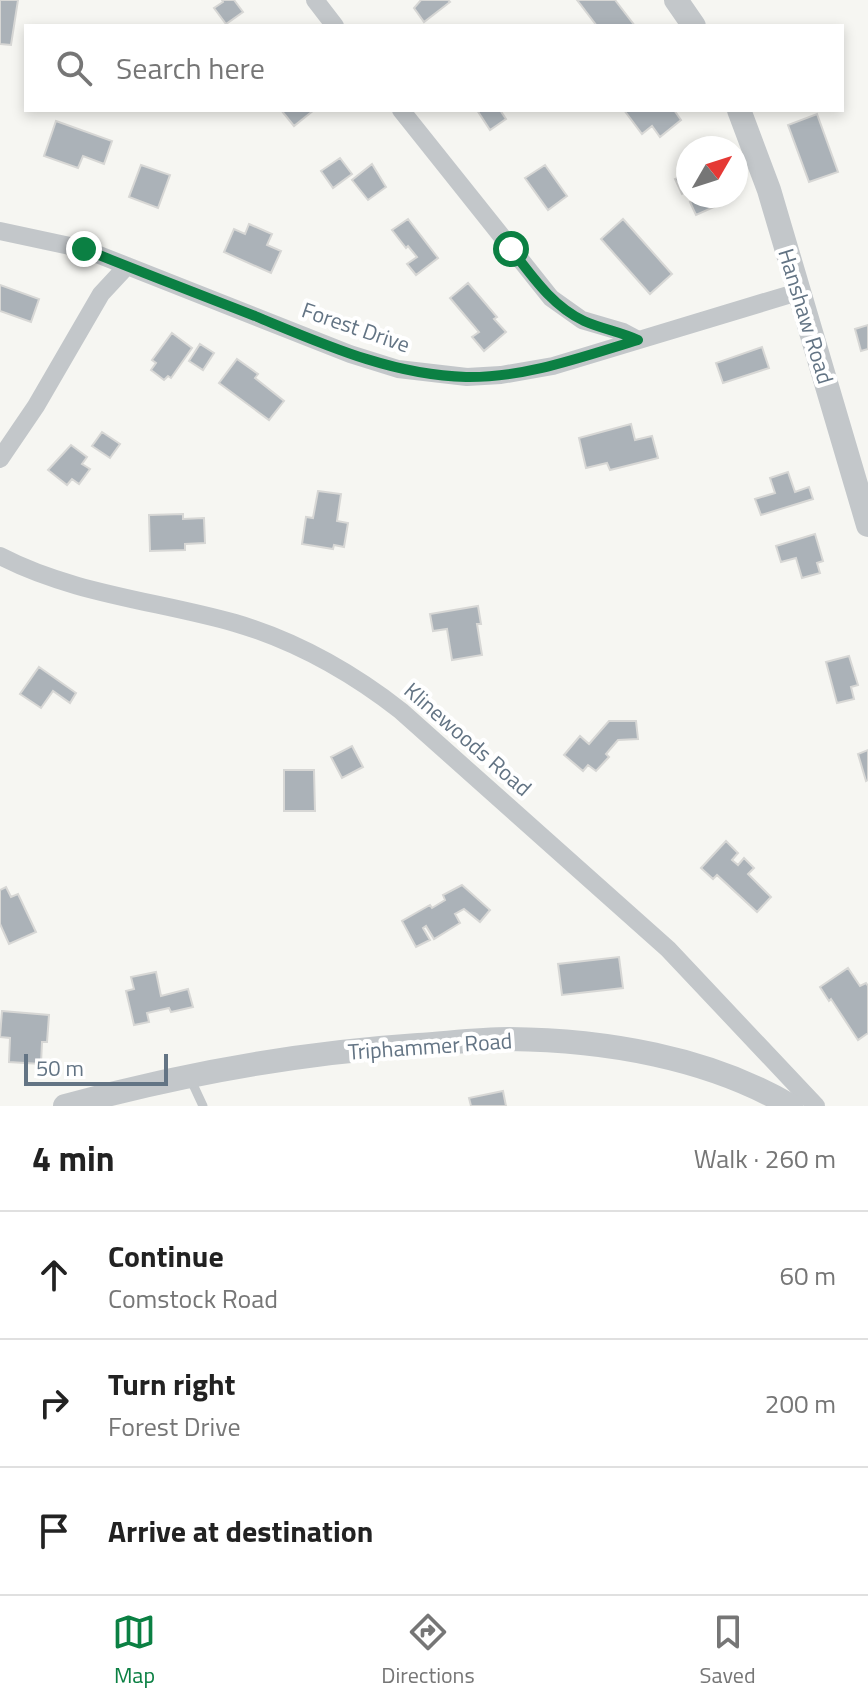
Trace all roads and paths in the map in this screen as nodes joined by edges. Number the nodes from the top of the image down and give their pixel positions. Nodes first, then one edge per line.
1 (315, 0) edge
2 (676, 0) edge
3 (333, 24) edge
4 (693, 24) edge
5 (403, 112) edge
6 (740, 112) edge
7 (0, 231) edge
8 (127, 266) junction
9 (798, 292) junction
10 (638, 340) junction
11 (0, 459) edge
12 (868, 525) edge
13 (0, 556) edge
14 (188, 1075) junction
15 (65, 1106) edge
16 (203, 1106) edge
17 (791, 1106) edge
18 (816, 1106) edge

1 - 3 street
2 - 4 street
5 - 10 street
6 - 9 street, Hanshaw Road
7 - 8 street, Forest Drive
8 - 10 street, Forest Drive
8 - 11 street
9 - 10 street, Forest Drive
9 - 12 street, Hanshaw Road
13 - 18 street, Klinewoods Road
14 - 15 street, Triphammer Road
14 - 16 lane
14 - 17 street, Triphammer Road

